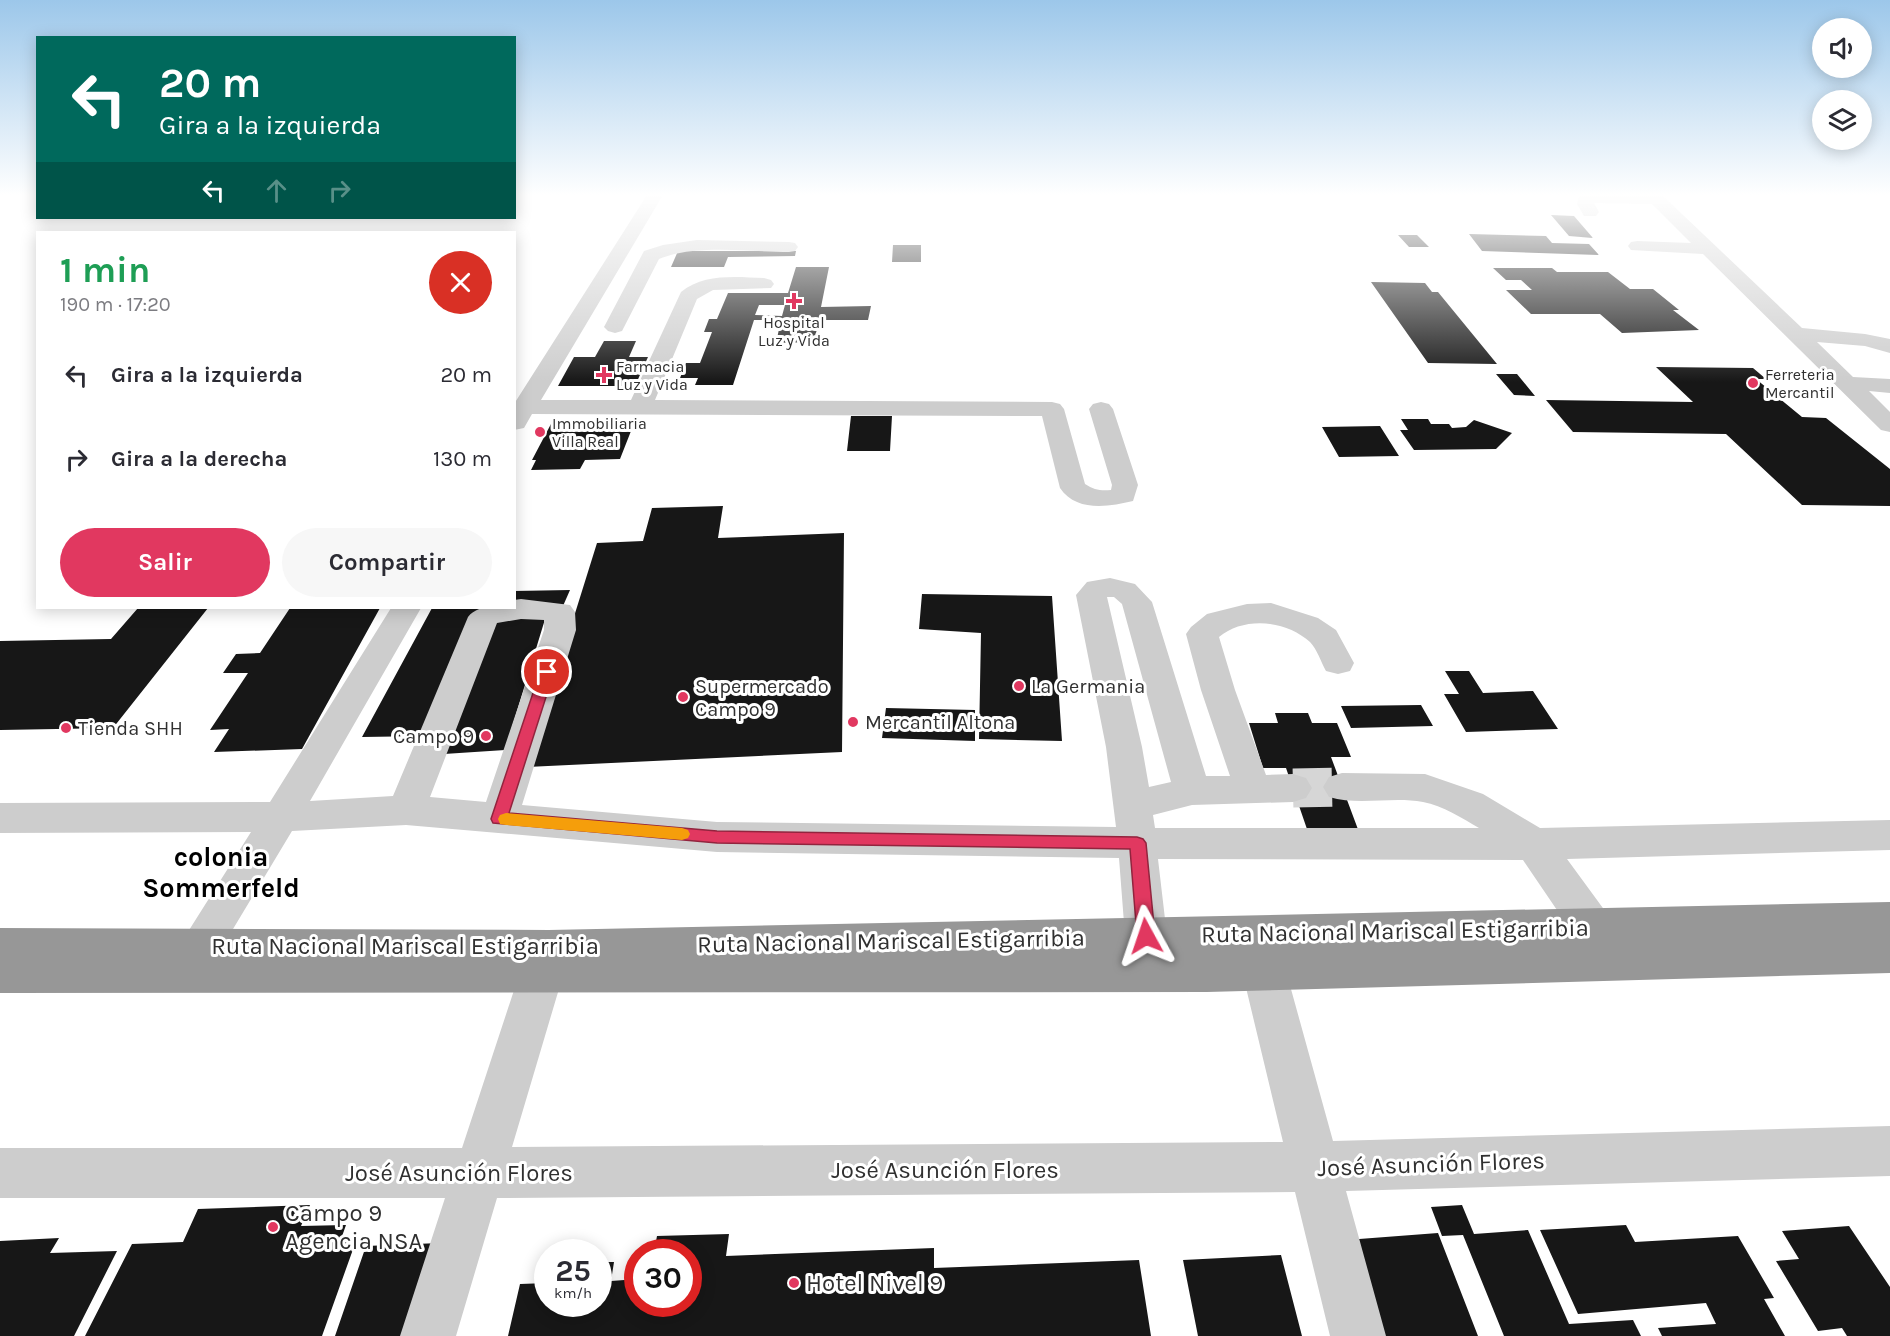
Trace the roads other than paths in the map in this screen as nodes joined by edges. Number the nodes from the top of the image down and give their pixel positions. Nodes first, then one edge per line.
1 (617, 257) edge
2 (650, 257) edge
3 (1718, 257) edge
4 (764, 284) dead end
5 (575, 327) junction
6 (615, 327) junction
7 (674, 328) junction
8 (1797, 334) junction
9 (1890, 346) edge
10 (1847, 383) junction
11 (1890, 386) edge
12 (639, 407) junction
13 (1101, 409) dead end
14 (520, 416) edge
15 (1890, 425) edge
16 (405, 609) edge
17 (1338, 663) dead end
18 (1342, 787) tunnel mouth
19 (1293, 788) tunnel mouth
20 (1253, 789) junction
21 (1192, 791) junction
22 (1133, 806) junction
23 (406, 810) junction
24 (281, 817) junction
25 (0, 818) edge
26 (499, 819) junction
27 (1890, 835) edge
28 (1137, 843) junction
29 (1534, 844) junction
30 (1890, 920) edge
31 (1593, 928) junction
32 (1146, 936) junction
33 (200, 946) junction
34 (0, 947) edge
35 (1890, 954) edge
36 (1264, 971) junction
37 (542, 972) junction
38 (0, 974) edge
39 (1890, 1151) edge
40 (1314, 1167) junction
41 (0, 1173) edge
42 (477, 1173) junction
43 (428, 1336) edge
44 (1358, 1336) edge

1 - 5 street
2 - 6 street
3 - 8 street
4 - 7 street
5 - 6 street
5 - 14 street
6 - 7 street
7 - 12 street
8 - 9 street
8 - 10 street
10 - 11 street
10 - 15 street
12 - 13 street
12 - 14 street
16 - 24 street
17 - 20 street
18 - 29 street
19 - 20 street
20 - 21 street
21 - 22 street
21 - 22 street
22 - 28 street
23 - 24 street
23 - 26 street
23 - 26 street
24 - 25 street
24 - 33 street
26 - 28 street
27 - 29 street
28 - 29 street
28 - 32 street
29 - 31 street
30 - 31 highway, Ruta Nacional Mariscal Estigarribia
31 - 32 highway, Ruta Nacional Mariscal Estigarribia
32 - 33 highway, Ruta Nacional Mariscal Estigarribia
33 - 34 highway, Ruta Nacional Mariscal Estigarribia
35 - 36 highway, Ruta Nacional Mariscal Estigarribia
36 - 37 highway, Ruta Nacional Mariscal Estigarribia
36 - 40 street
37 - 38 highway, Ruta Nacional Mariscal Estigarribia
37 - 42 street
39 - 40 street, José Asunción Flores
40 - 42 street, José Asunción Flores
40 - 44 street
41 - 42 street, José Asunción Flores
42 - 43 street

